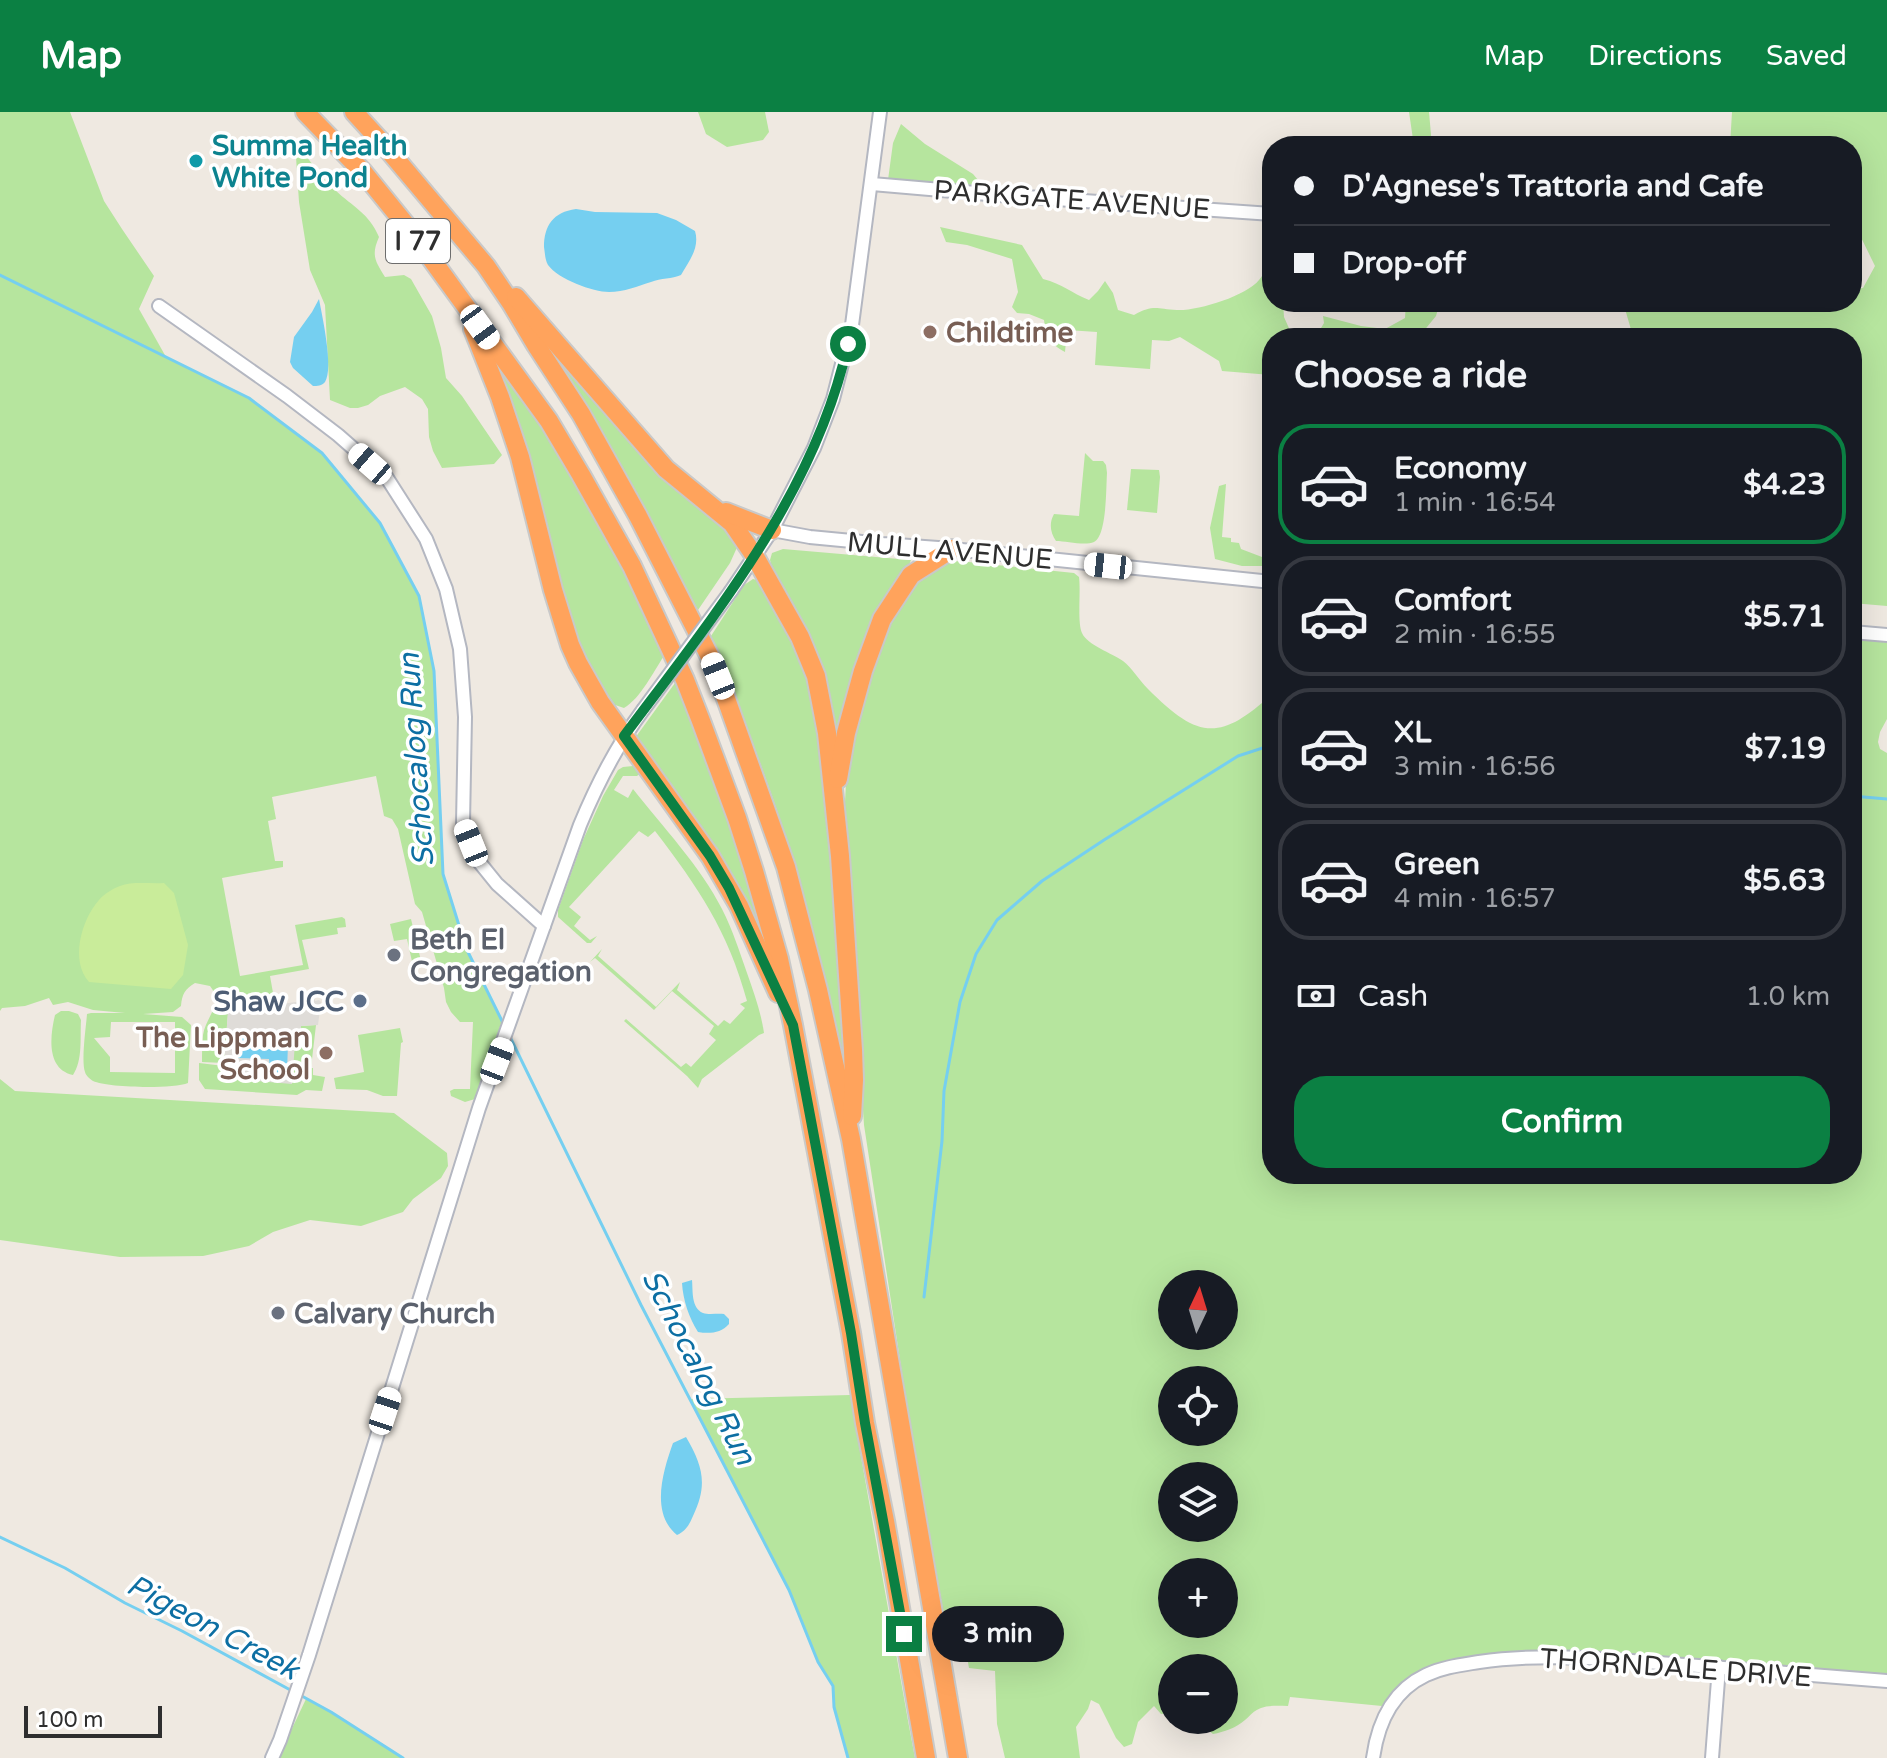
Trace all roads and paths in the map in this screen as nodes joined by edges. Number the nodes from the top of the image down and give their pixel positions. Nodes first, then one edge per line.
1 (305, 112) edge
2 (354, 112) edge
3 (880, 112) edge
4 (872, 184) junction
5 (1262, 213) edge
6 (486, 266) junction
7 (463, 304) junction
8 (159, 306) dead end
9 (708, 503) junction
10 (772, 530) junction
11 (952, 549) junction
12 (754, 555) junction
13 (1262, 581) edge
14 (1862, 633) edge
15 (1887, 635) edge
16 (624, 736) junction
17 (834, 801) junction
18 (544, 926) junction
19 (793, 1025) junction
20 (851, 1139) junction
21 (1719, 1667) junction
22 (1887, 1681) edge
23 (272, 1758) edge
24 (926, 1758) edge
25 (958, 1758) edge
26 (1373, 1758) edge
27 (1712, 1758) edge

1 - 7 highway, I 77
2 - 6 highway, I 77
3 - 4 street
4 - 5 street, PARKGATE AVENUE
4 - 10 street
6 - 9 highway
6 - 20 highway, I 77
7 - 16 highway
7 - 19 highway, I 77
8 - 18 street
9 - 10 highway
9 - 12 highway
10 - 11 street, MULL AVENUE
10 - 12 street
11 - 13 street, MULL AVENUE
11 - 17 highway
12 - 16 street, bridge
12 - 17 highway
14 - 15 street
16 - 18 street
16 - 19 highway
17 - 20 highway
18 - 23 street
19 - 24 highway, I 77
20 - 25 highway, I 77
21 - 22 street, THORNDALE DRIVE
21 - 26 street, THORNDALE DRIVE
21 - 27 street

